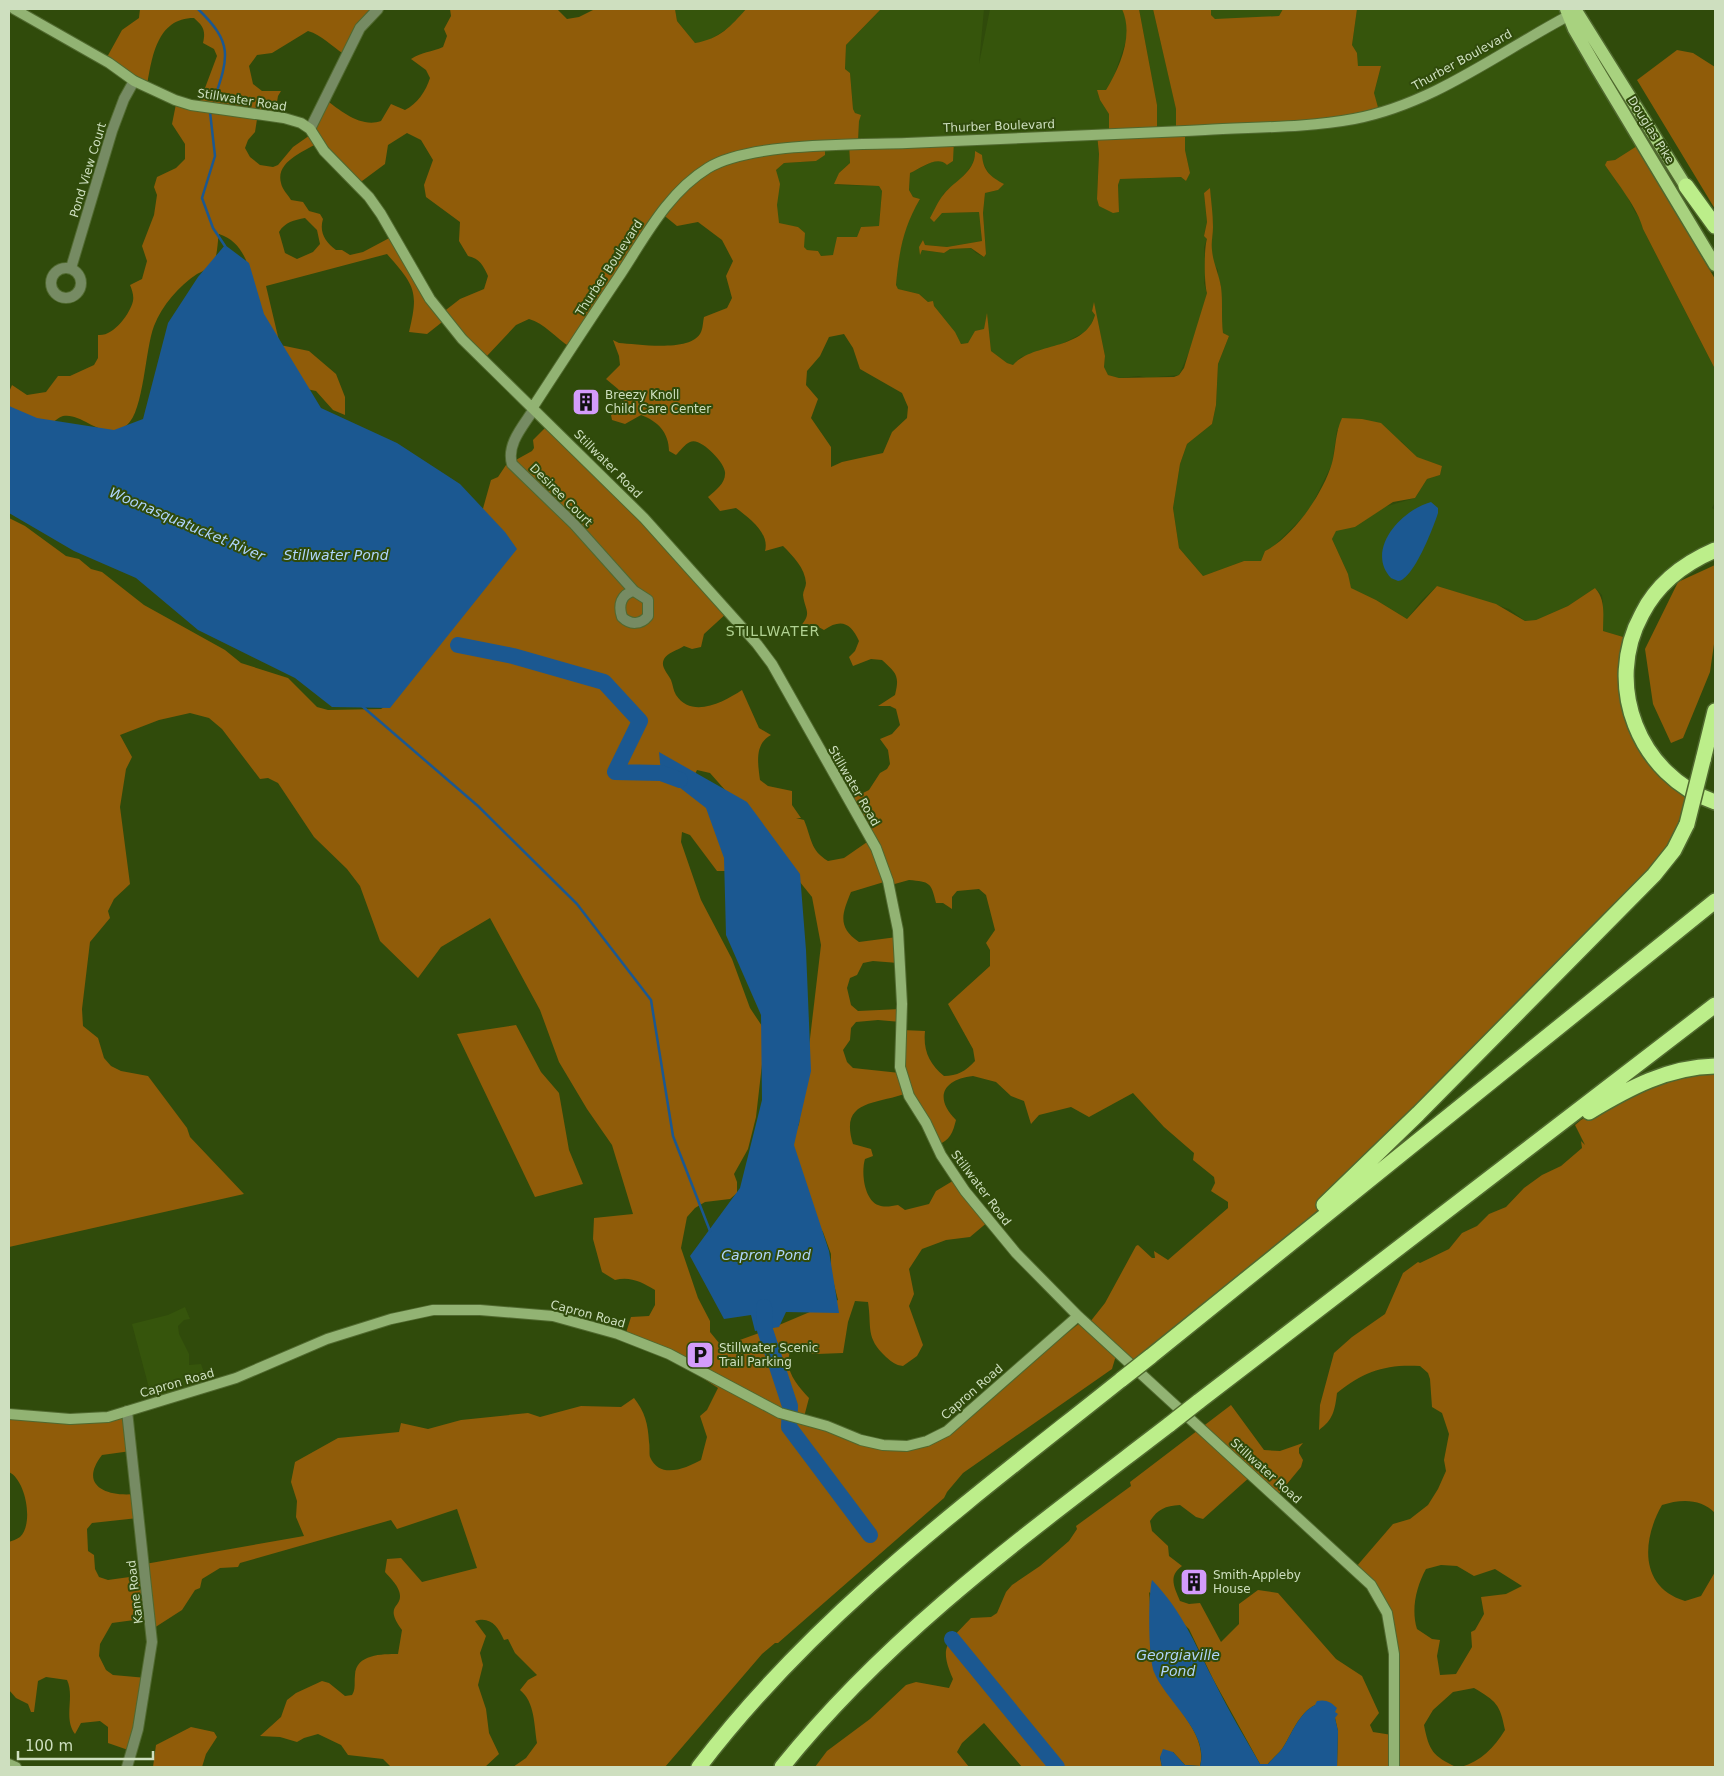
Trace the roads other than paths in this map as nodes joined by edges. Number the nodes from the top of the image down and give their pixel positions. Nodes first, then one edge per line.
1 (14, 9) edge
2 (378, 9) edge
3 (1570, 11) edge
4 (134, 81) junction
5 (310, 129) junction
6 (1686, 186) junction
7 (1715, 226) edge
8 (1715, 235) edge
9 (1715, 265) edge
10 (71, 268) dead end
11 (533, 408) junction
12 (1715, 550) edge
13 (634, 591) dead end
14 (1715, 711) edge
15 (1715, 802) edge
16 (1715, 901) edge
17 (1715, 1005) edge
18 (1715, 1066) edge
19 (1526, 1151) junction
20 (1245, 1279) junction
21 (1078, 1316) junction
22 (127, 1411) junction
23 (9, 1414) edge
24 (9, 1764) edge
25 (16, 1767) edge
26 (127, 1767) edge
27 (699, 1767) edge
28 (782, 1767) edge
29 (1394, 1767) edge

1 - 4 street, Stillwater Road
2 - 5 street
3 - 6 main road, Douglas Pike
3 - 9 main road, Douglas Pike
3 - 11 street, Thurber Boulevard
4 - 5 street, Stillwater Road
4 - 10 street, Pond View Court
5 - 11 street, Stillwater Road
6 - 7 highway
6 - 8 main road, Douglas Pike
11 - 13 street, Desiree Court
11 - 21 street, Stillwater Road
12 - 15 highway
14 - 20 highway, bridge
16 - 20 highway
17 - 19 highway
18 - 19 highway
19 - 28 highway, bridge
20 - 27 highway, bridge
21 - 22 street, Capron Road
21 - 29 street, Stillwater Road
22 - 23 street, Capron Road
22 - 26 street, Kane Road
24 - 25 street

